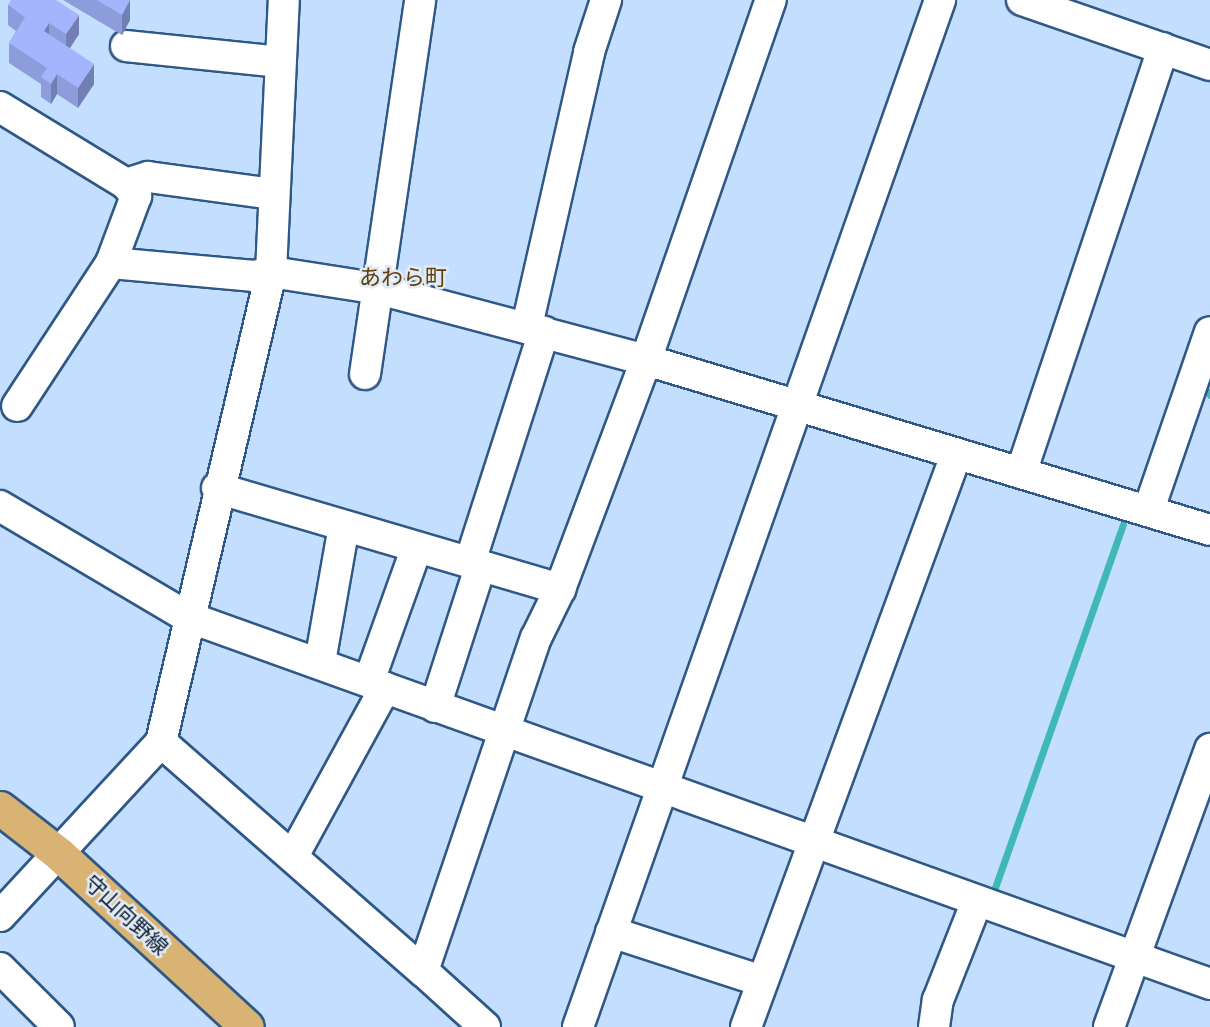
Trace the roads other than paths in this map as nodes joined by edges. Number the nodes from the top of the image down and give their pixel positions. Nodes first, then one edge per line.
1 (284, 0) edge
2 (420, 0) edge
3 (606, 0) edge
4 (771, 0) edge
5 (940, 0) edge
6 (1022, 0) edge
7 (126, 46) dead end
8 (1163, 48) junction
9 (280, 62) junction
10 (1210, 65) edge
11 (0, 107) edge
12 (126, 184) junction
13 (274, 194) junction
14 (111, 263) junction
15 (271, 272) junction
16 (379, 289) junction
17 (536, 329) junction
18 (1210, 332) edge
19 (646, 360) junction
20 (365, 374) dead end
21 (17, 406) dead end
22 (797, 408) junction
23 (956, 455) junction
24 (1021, 473) junction
25 (217, 488) junction
26 (0, 506) edge
27 (1149, 509) junction
28 (344, 526) junction
29 (1210, 530) edge
30 (417, 547) junction
31 (476, 564) junction
32 (560, 589) junction
33 (188, 617) junction
34 (320, 662) junction
35 (377, 684) junction
36 (435, 707) junction
37 (506, 731) junction
38 (161, 742) junction
39 (1210, 749) edge
40 (662, 786) junction
41 (0, 808) edge
42 (817, 841) junction
43 (59, 854) junction
44 (293, 856) junction
45 (977, 901) junction
46 (0, 916) edge
47 (611, 932) junction
48 (1132, 958) junction
49 (0, 968) edge
50 (423, 971) junction
51 (762, 981) junction
52 (1210, 984) edge
53 (59, 1027) edge
54 (247, 1027) edge
55 (484, 1027) edge
56 (578, 1027) edge
57 (746, 1027) edge
58 (934, 1027) edge
59 (1109, 1027) edge

1 - 9 street
2 - 16 street
3 - 17 street
4 - 19 street
5 - 22 street
6 - 8 street
7 - 9 street
8 - 10 street
8 - 24 street
9 - 13 street
11 - 12 street
12 - 13 street
12 - 14 street
13 - 15 street
14 - 15 street
14 - 21 street
15 - 16 street
15 - 25 street
16 - 17 street
16 - 20 street
17 - 19 street
17 - 31 street
18 - 27 street
19 - 22 street
19 - 32 street
22 - 23 street
22 - 40 street
23 - 24 street
23 - 42 street
24 - 27 street
25 - 28 street
25 - 33 street
26 - 33 street
27 - 29 street
28 - 30 street
28 - 34 street
30 - 31 street
30 - 35 street
31 - 32 street
31 - 36 street
32 - 37 street
33 - 34 street
33 - 38 street
34 - 35 street
35 - 36 street
35 - 44 street
36 - 37 street
37 - 40 street
37 - 50 street
38 - 43 street
38 - 44 street
39 - 48 street
40 - 42 street
40 - 47 street
41 - 43 main road, 守山向野線
42 - 45 street
42 - 51 street
43 - 46 street
43 - 54 main road, 守山向野線
44 - 50 street
45 - 48 street
45 - 58 street
47 - 51 street
47 - 56 street
48 - 52 street
48 - 59 street
49 - 53 street
50 - 55 street
51 - 57 street

